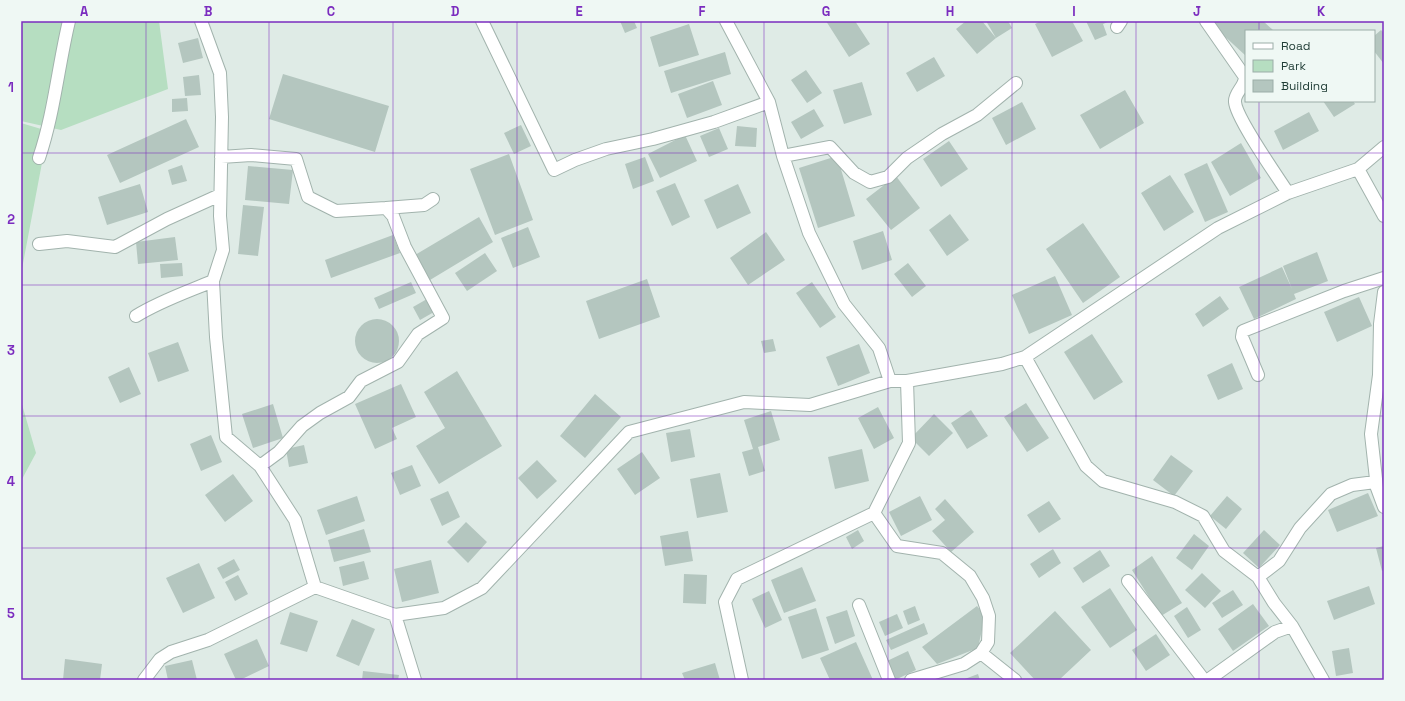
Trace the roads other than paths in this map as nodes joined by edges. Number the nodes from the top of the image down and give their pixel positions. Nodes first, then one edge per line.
1 (69, 21) edge
2 (201, 21) edge
3 (482, 21) edge
4 (726, 21) edge
5 (1206, 21) edge
6 (1016, 83) dead end
7 (769, 102) junction
8 (1384, 147) edge
9 (783, 156) junction
10 (221, 157) junction
11 (39, 158) dead end
12 (1358, 169) junction
13 (1288, 193) junction
14 (220, 195) junction
15 (433, 199) dead end
16 (386, 208) junction
17 (1384, 216) edge
18 (39, 244) dead end
19 (1384, 278) edge
20 (213, 281) junction
21 (1384, 292) edge
22 (136, 316) dead end
23 (1382, 324) edge
24 (1025, 357) junction
25 (1258, 375) dead end
26 (890, 381) junction
27 (906, 381) junction
28 (260, 466) junction
29 (1377, 488) junction
30 (1384, 507) edge
31 (874, 513) junction
32 (1258, 577) junction
33 (1128, 581) dead end
34 (315, 587) junction
35 (859, 605) dead end
36 (395, 615) junction
37 (1292, 626) junction
38 (981, 653) junction
39 (144, 680) edge
40 (416, 680) edge
41 (742, 680) edge
42 (889, 680) edge
43 (911, 680) edge
44 (1015, 680) edge
45 (1204, 680) edge
46 (1208, 680) edge
47 (1323, 680) edge

1 - 11 street
2 - 10 street
3 - 7 street
4 - 7 street
5 - 13 street
6 - 9 street
7 - 9 street
8 - 12 street
9 - 26 street
10 - 14 street
10 - 16 street
12 - 13 street
12 - 17 street
13 - 24 street
14 - 18 street
14 - 20 street
15 - 16 street
16 - 28 street
19 - 25 street
20 - 22 street
20 - 28 street
21 - 23 street
23 - 29 street
24 - 27 street
24 - 32 street
26 - 27 street
26 - 36 street
27 - 31 street
28 - 34 street
29 - 30 street
29 - 32 street
31 - 38 street
31 - 41 street
32 - 37 street
33 - 45 street
34 - 36 street
34 - 39 street
35 - 42 street
36 - 40 street
37 - 46 street
37 - 47 street
38 - 43 street
38 - 44 street

